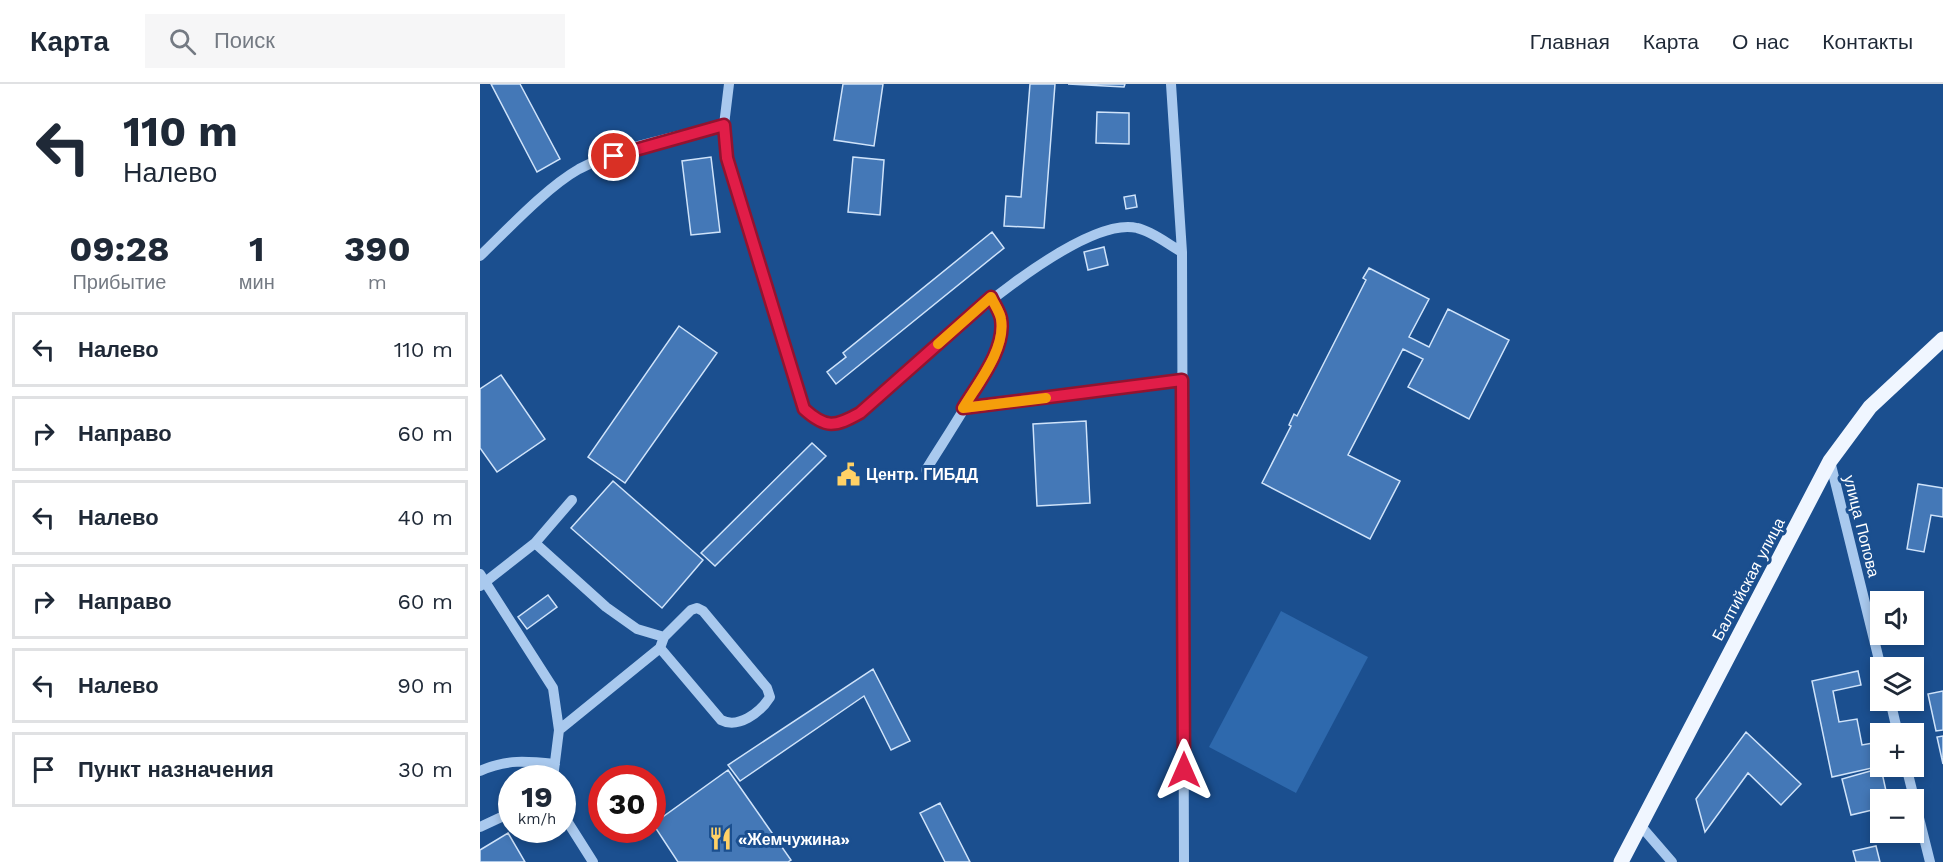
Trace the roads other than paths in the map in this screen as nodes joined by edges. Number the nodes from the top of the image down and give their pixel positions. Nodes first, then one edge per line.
1 (729, 84) edge
2 (1171, 84) edge
3 (724, 125) junction
4 (1182, 252) junction
5 (480, 256) edge
6 (991, 297) junction
7 (1943, 339) edge
8 (1182, 380) junction
9 (963, 408) junction
10 (1830, 461) junction
11 (926, 470) dead end
12 (572, 500) dead end
13 (535, 543) junction
14 (482, 581) edge
15 (664, 637) junction
16 (660, 648) junction
17 (1878, 657) edge
18 (559, 730) junction
19 (555, 764) joint
20 (480, 771) edge
21 (1909, 777) edge
22 (498, 819) edge
23 (1640, 825) junction
24 (480, 827) edge
25 (576, 835) edge
26 (593, 862) edge
27 (1184, 862) edge
28 (1621, 862) edge
29 (1672, 862) edge
30 (1930, 862) edge

1 - 3 street
2 - 4 street
3 - 5 street
3 - 6 street
4 - 6 street
4 - 8 street
6 - 9 street
7 - 10 main road, Балтийская улица
8 - 9 street
8 - 27 street
9 - 11 street
10 - 17 street, улица Попова
10 - 23 main road, Балтийская улица
12 - 13 street
13 - 14 street
13 - 15 street
14 - 18 street
15 - 16 street
15 - 16 street
16 - 18 street
18 - 19 street
19 - 20 street
21 - 30 street
22 - 24 street
23 - 28 main road, Балтийская улица
23 - 29 street
25 - 26 street

